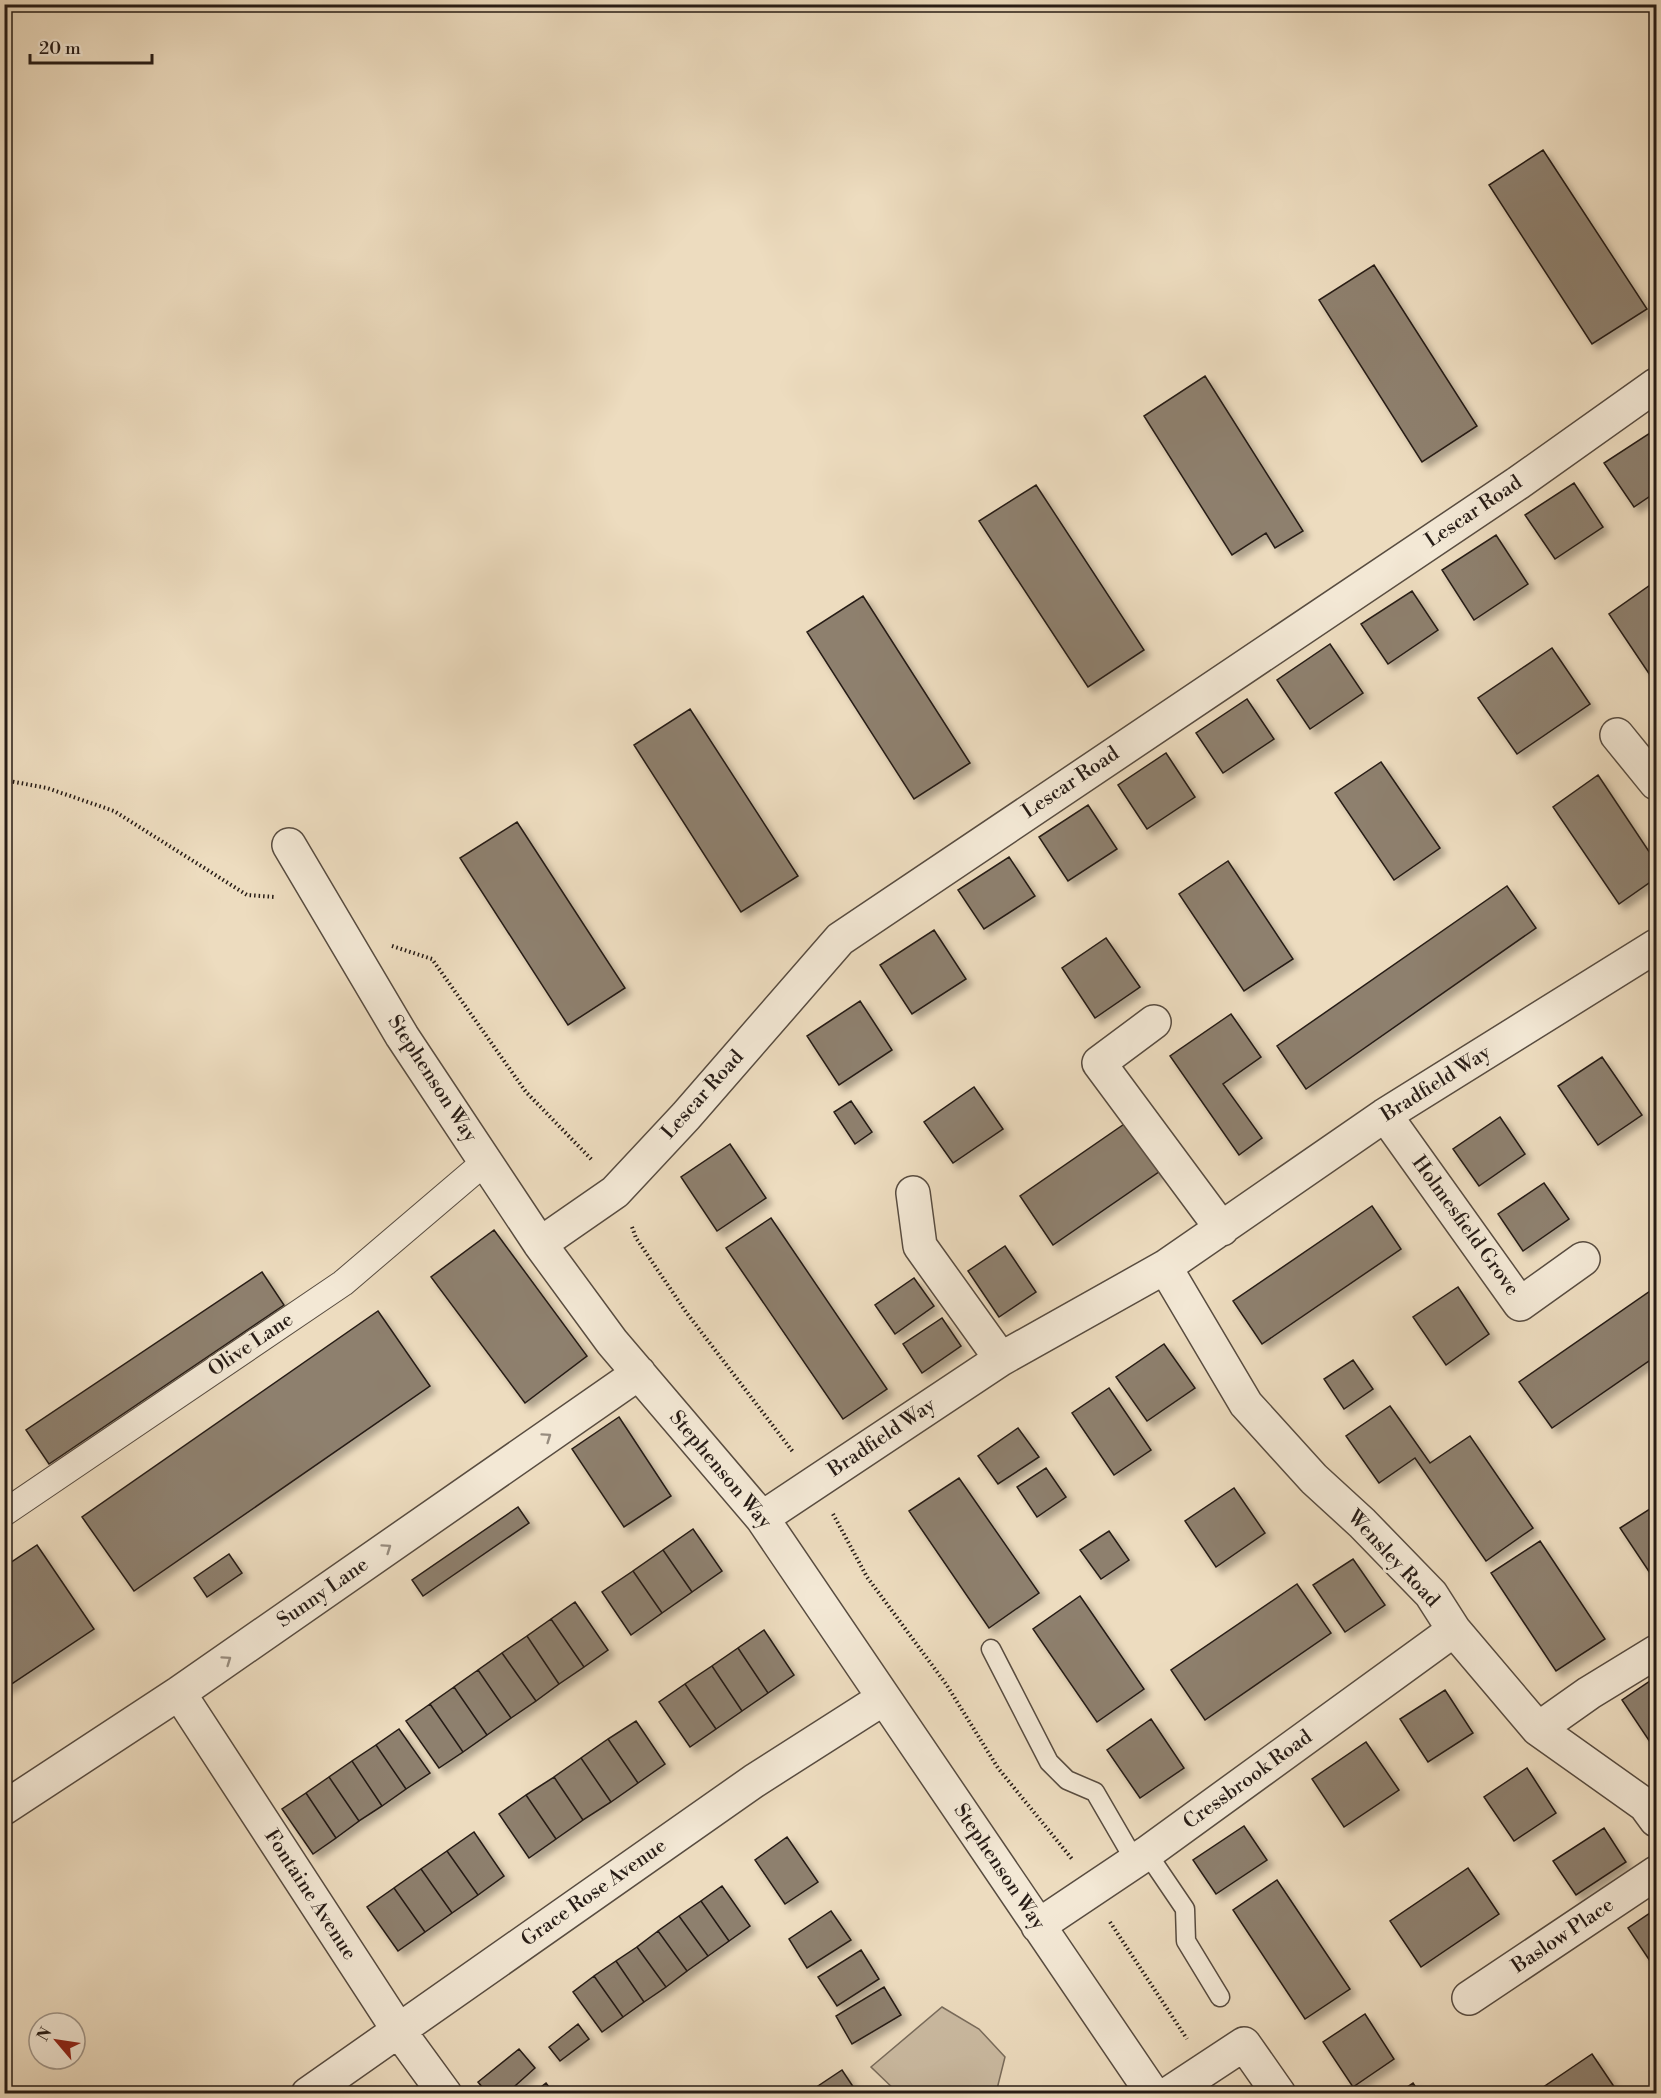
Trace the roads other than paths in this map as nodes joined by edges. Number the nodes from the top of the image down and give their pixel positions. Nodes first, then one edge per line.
1 (1656, 385) edge
2 (1617, 735) dead end
3 (1656, 783) edge
4 (289, 846) dead end
5 (1656, 946) edge
6 (1154, 1022) dead end
7 (1385, 1115) junction
8 (485, 1162) junction
9 (913, 1193) dead end
10 (1222, 1229) junction
11 (540, 1244) junction
12 (1583, 1258) dead end
13 (1165, 1267) junction
14 (1001, 1359) junction
15 (639, 1373) junction
16 (4, 1513) edge
17 (762, 1518) junction
18 (1454, 1630) junction
19 (991, 1649) dead end
20 (1656, 1652) edge
21 (179, 1693) junction
22 (884, 1698) junction
23 (1538, 1729) junction
24 (4, 1808) edge
25 (1656, 1820) edge
26 (1141, 1857) junction
27 (1656, 1873) edge
28 (1038, 1926) junction
29 (1220, 1997) dead end
30 (1469, 1998) dead end
31 (399, 2031) junction
32 (308, 2094) edge
33 (445, 2094) edge
34 (1153, 2094) edge
35 (1168, 2094) edge
36 (1279, 2094) edge

1 - 11 street, Lescar Road
2 - 3 street
4 - 8 street, Stephenson Way
5 - 7 street, Bradfield Way
6 - 10 street
7 - 10 street, Bradfield Way
7 - 12 street, Holmesfield Grove
8 - 11 street, Stephenson Way
8 - 16 street, Olive Lane
9 - 14 street
10 - 13 street, Bradfield Way
11 - 15 street, Stephenson Way
13 - 14 street, Bradfield Way
13 - 18 street, Wensley Road
14 - 17 street, Bradfield Way
15 - 17 street, Stephenson Way
21 -> 15 street, Sunny Lane
17 - 22 street, Stephenson Way
18 - 23 street, Wensley Road
18 - 26 street, Cressbrook Road
19 - 26 lane
20 - 23 street
21 - 24 street, Sunny Lane
21 - 31 street, Fontaine Avenue
22 - 28 street, Stephenson Way
22 - 31 street, Grace Rose Avenue
23 - 25 street, Wensley Road
26 - 28 street, Cressbrook Road
26 - 29 lane
27 - 30 street, Baslow Place
28 - 34 street, Stephenson Way
31 - 32 street, Grace Rose Avenue
31 - 33 street, Fontaine Avenue
35 - 36 street

